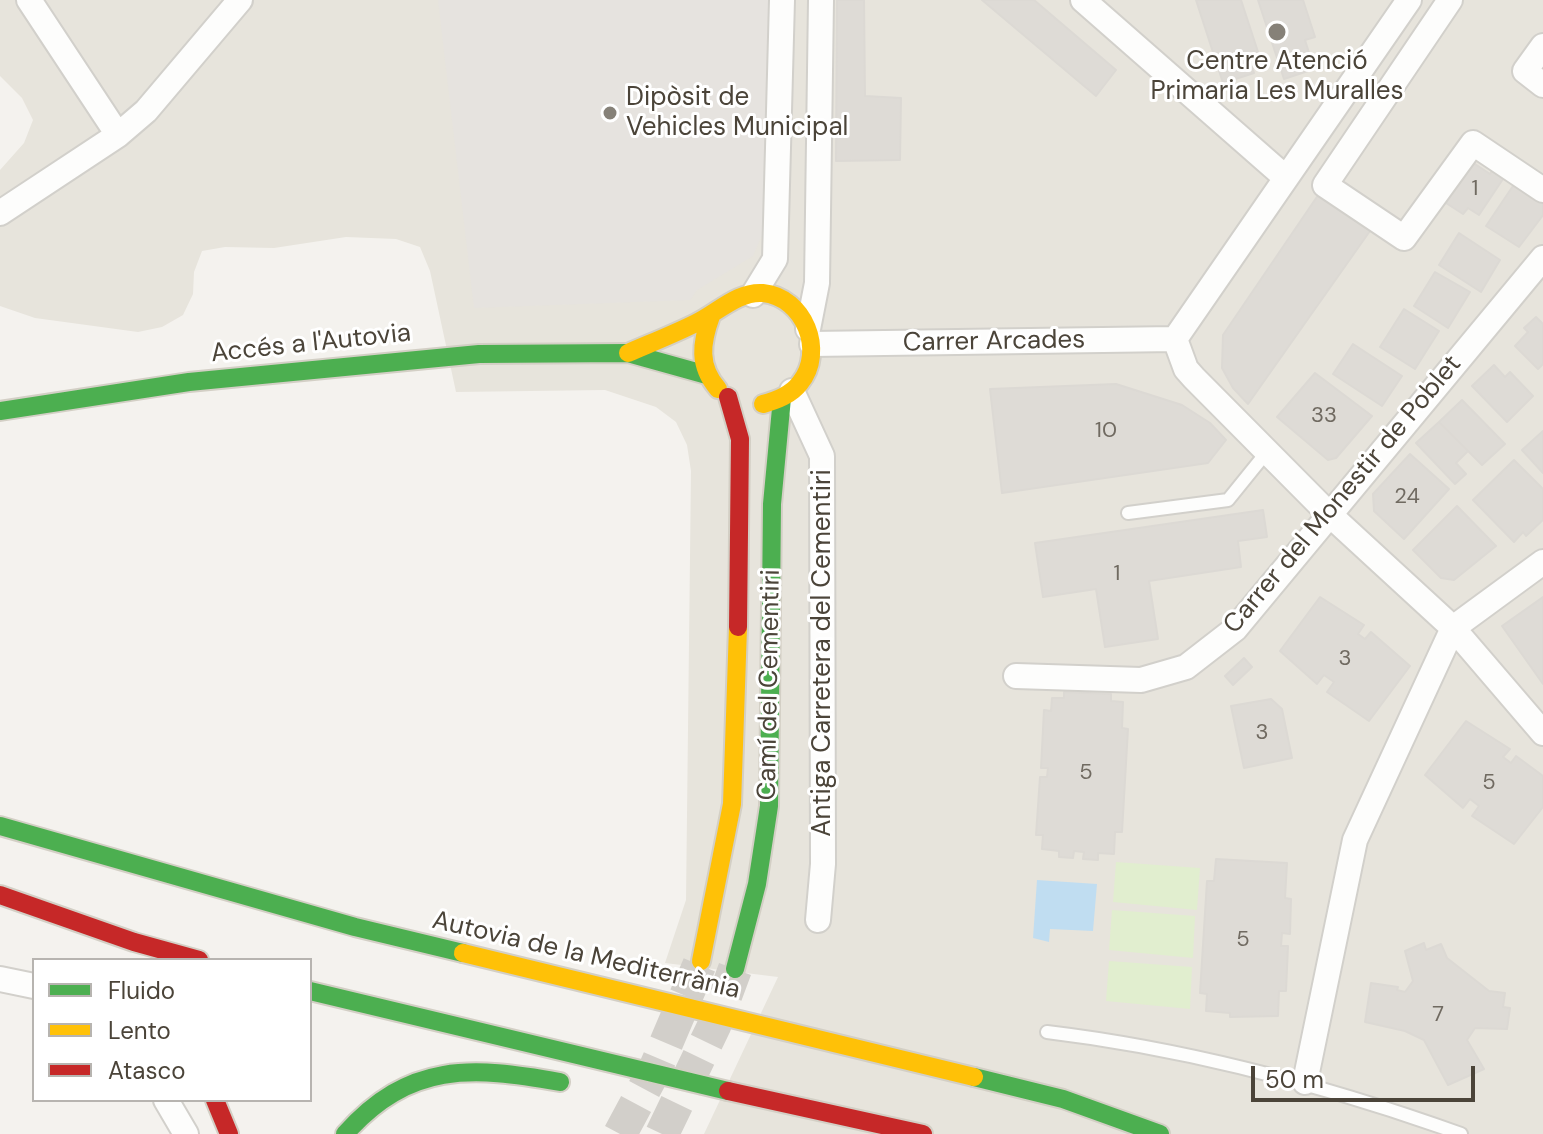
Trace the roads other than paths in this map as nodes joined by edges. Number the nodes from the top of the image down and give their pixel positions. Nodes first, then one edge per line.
1 (29, 0) edge
2 (240, 0) edge
3 (782, 0) edge
4 (821, 0) edge
5 (1083, 0) edge
6 (1409, 0) edge
7 (1450, 0) edge
8 (1543, 46) edge
9 (1543, 85) edge
10 (118, 135) junction
11 (1286, 178) junction
12 (1543, 190) edge
13 (0, 213) edge
14 (1543, 258) edge
15 (753, 295) junction
16 (711, 316) junction
17 (810, 336) junction
18 (1175, 339) junction
19 (628, 353) junction
20 (707, 375) junction
21 (787, 395) junction
22 (728, 397) junction
23 (0, 411) edge
24 (1266, 453) junction
25 (1128, 513) dead end
26 (1329, 514) junction
27 (1543, 562) edge
28 (1453, 628) junction
29 (1016, 676) dead end
30 (1543, 733) edge
31 (0, 826) edge
32 (85, 829) dead end
33 (158, 872) junction
34 (0, 895) edge
35 (818, 920) dead end
36 (192, 958) edge
37 (701, 961) tunnel mouth
38 (735, 969) tunnel mouth
39 (0, 979) edge
40 (32, 986) edge
41 (312, 991) edge
42 (1047, 1032) dead end
43 (1305, 1082) junction
44 (581, 1086) dead end
45 (167, 1102) edge
46 (216, 1102) edge
47 (186, 1134) edge
48 (229, 1134) edge
49 (345, 1134) edge
50 (923, 1134) edge
51 (1160, 1134) edge
52 (1461, 1134) edge

1 - 10 street
2 - 10 street
3 - 15 street
4 - 17 street
5 - 11 street
6 - 11 street
7 - 12 street
8 - 9 street
10 - 13 street
11 - 18 street
14 - 26 street, Carrer del Monestir de Poblet
15 - 16 main road
15 - 17 main road
16 - 19 main road
16 - 20 main road
17 - 18 street, Carrer Arcades
17 - 21 main road
18 - 24 street
19 - 20 main road
19 - 23 main road, Accés a l'Autovia
20 - 22 main road
21 - 22 main road
21 - 35 street, Antiga Carretera del Cementiri
21 - 38 main road, Camí del Cementiri
22 - 37 main road, Camí del Cementiri
24 - 25 lane
24 - 26 street
26 - 28 street
26 - 29 street, Carrer del Monestir de Poblet
27 - 28 street
28 - 30 street
28 - 43 street
31 - 33 main road, Autovia de la Mediterrània
32 - 33 main road
33 - 51 main road, Autovia de la Mediterrània
34 - 36 main road
39 - 40 street
41 - 50 main road
42 - 43 lane
43 - 52 lane
44 - 49 main road
45 - 47 street
46 - 48 main road

